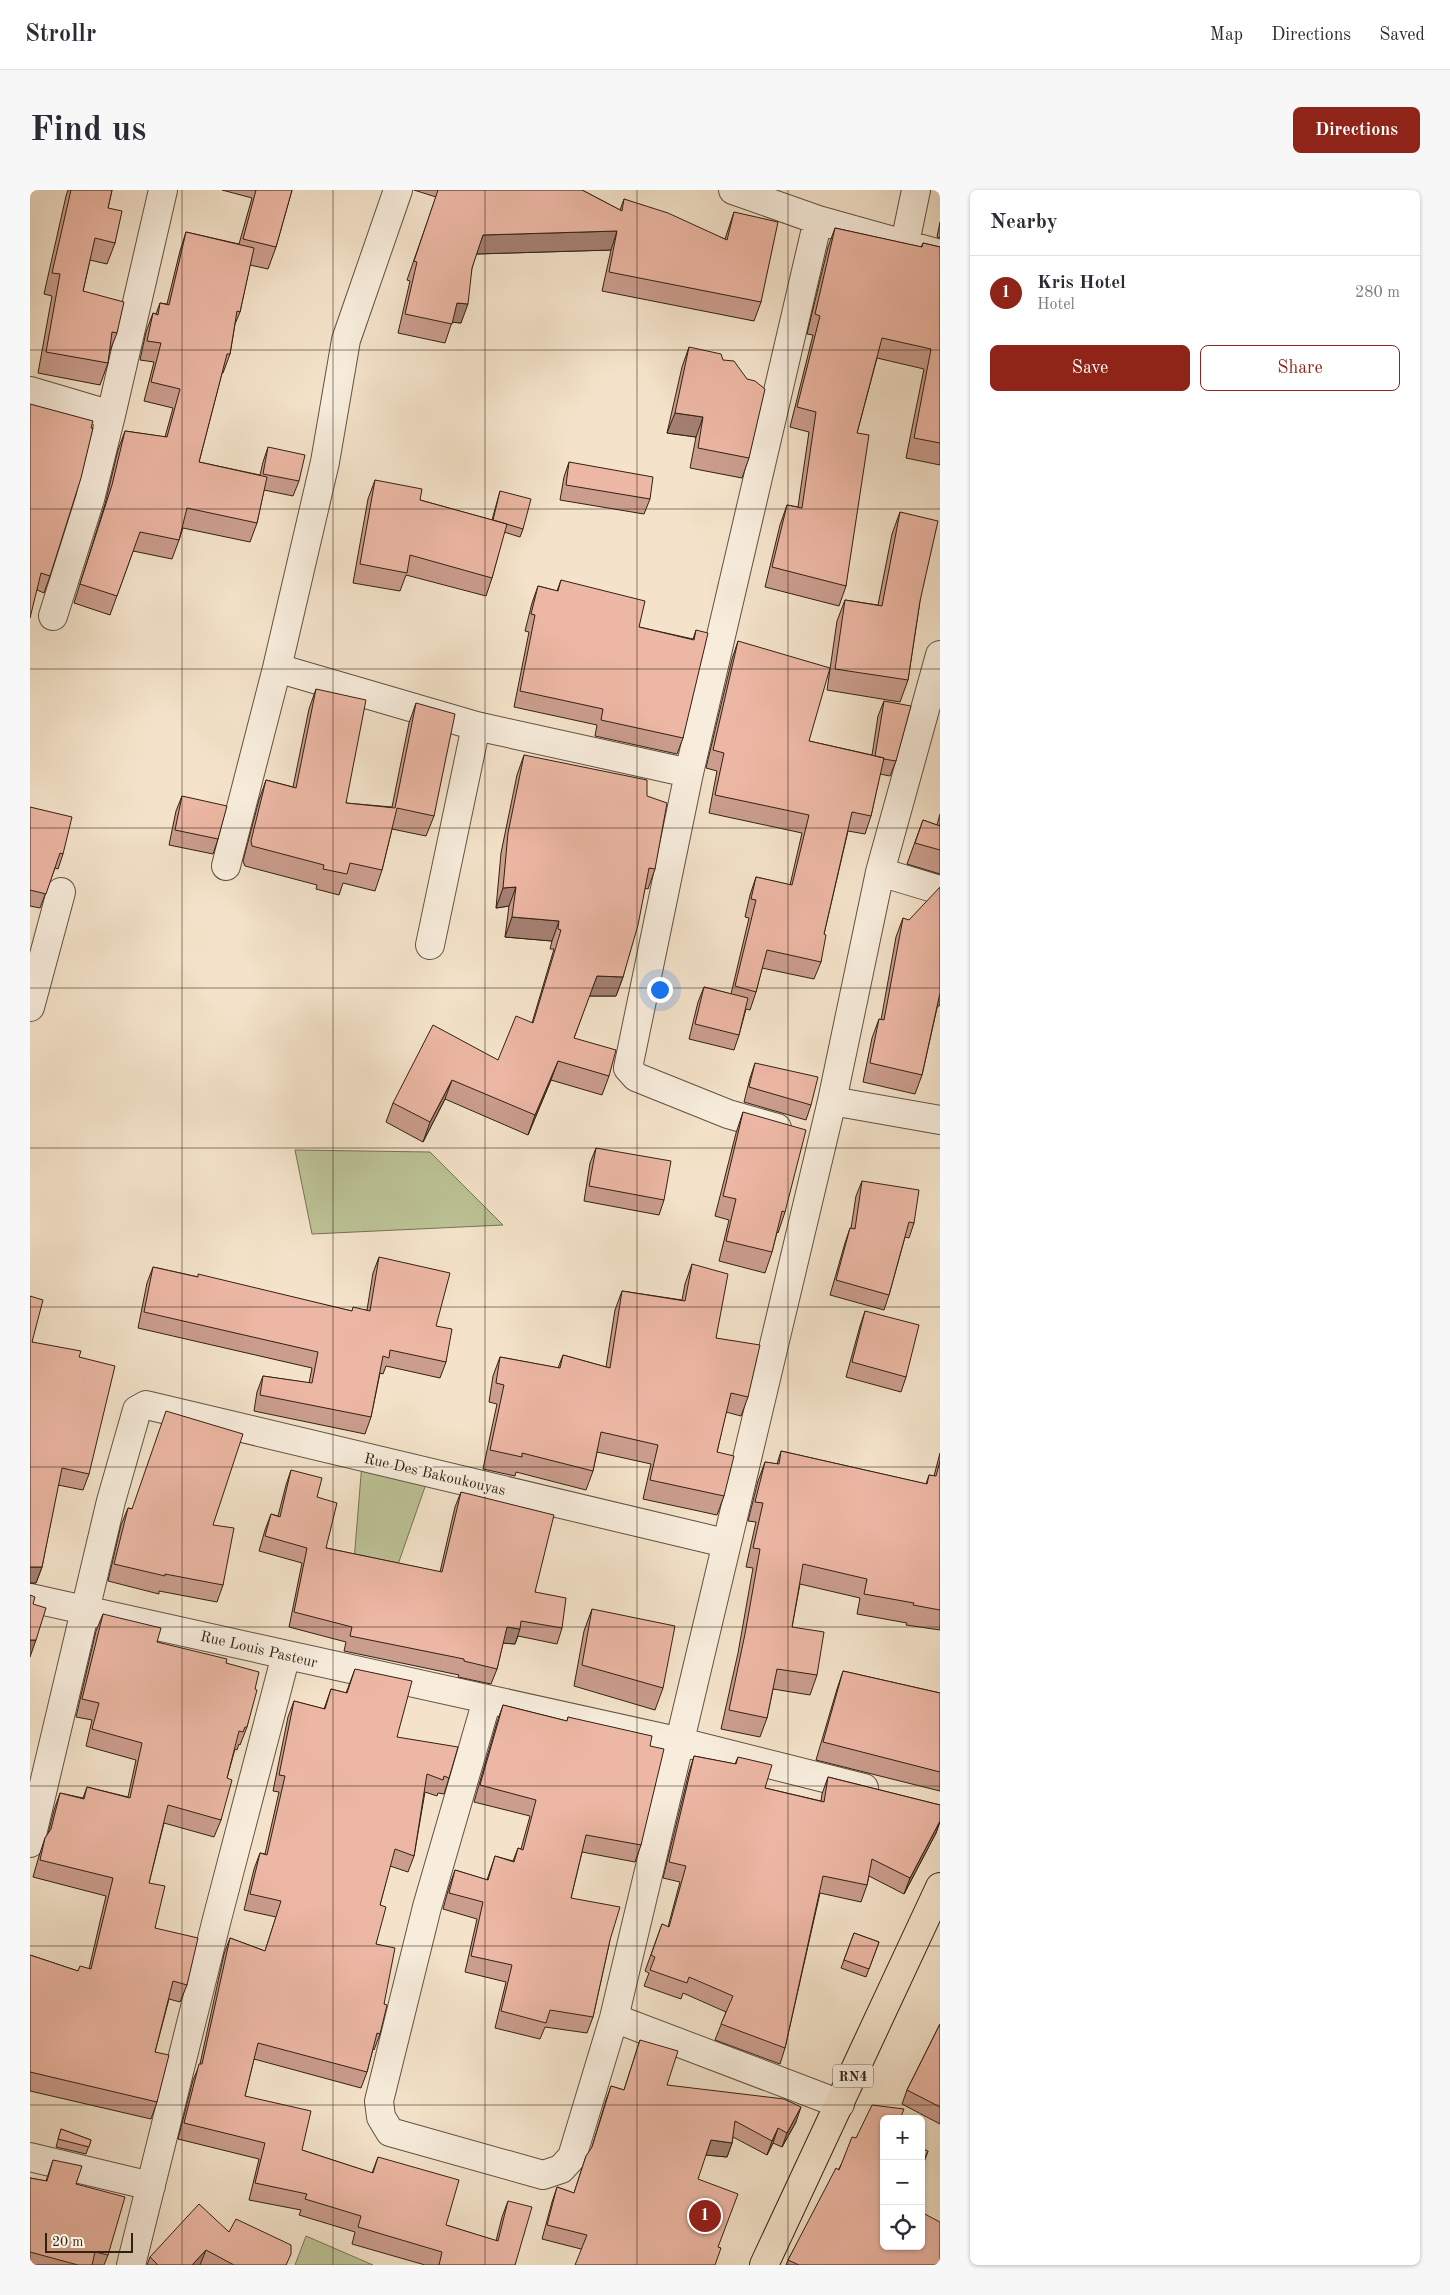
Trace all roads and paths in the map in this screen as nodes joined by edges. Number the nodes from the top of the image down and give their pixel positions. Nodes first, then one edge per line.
1 (163, 190) edge
2 (398, 190) edge
3 (732, 190) edge
4 (916, 190) edge
5 (818, 220) junction
6 (904, 243) junction
7 (940, 254) edge
8 (30, 391) edge
9 (112, 415) junction
10 (53, 616) dead end
11 (939, 663) edge
12 (277, 668) junction
13 (476, 726) junction
14 (689, 773) junction
15 (226, 866) dead end
16 (880, 872) junction
17 (940, 890) edge
18 (61, 892) dead end
19 (430, 945) dead end
20 (30, 1007) edge
21 (832, 1101) junction
22 (940, 1120) edge
23 (821, 1141) junction
24 (726, 1543) junction
25 (30, 1598) edge
26 (84, 1610) junction
27 (286, 1655) junction
28 (487, 1700) junction
29 (680, 1742) junction
30 (892, 1795) edge
31 (30, 1843) edge
32 (940, 1887) edge
33 (614, 2018) junction
34 (840, 2104) junction
35 (30, 2157) edge
36 (151, 2186) junction
37 (132, 2265) edge
38 (764, 2265) edge

1 - 9 street
2 - 12 street
3 - 5 street
4 - 6 street
5 - 6 street
5 - 14 street
6 - 7 street
8 - 9 street
9 - 10 street
11 - 16 street
12 - 13 street
12 - 15 street
13 - 14 street
13 - 19 street
14 - 23 street
16 - 17 street
16 - 21 street
18 - 20 street
21 - 22 street
21 - 23 street
23 - 24 street
24 - 26 street, Rue Des Bakoukouyas
24 - 29 street
25 - 26 street, Rue Louis Pasteur
26 - 27 street, Rue Louis Pasteur
26 - 31 street
27 - 28 street, Rue Louis Pasteur
27 - 36 street
28 - 29 street, Rue Louis Pasteur
28 - 33 street
29 - 30 street, Rue Louis Pasteur
29 - 33 street
32 - 34 highway, RN4
33 - 34 street
34 - 38 highway, RN4
35 - 36 street
36 - 37 street

